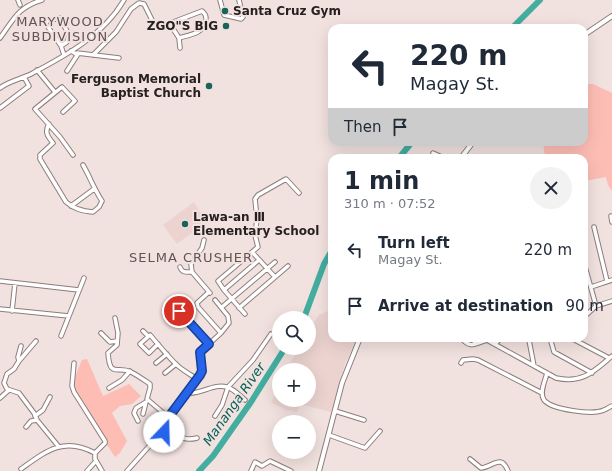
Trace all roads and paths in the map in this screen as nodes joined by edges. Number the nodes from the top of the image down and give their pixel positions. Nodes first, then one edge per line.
1 (18, 0) edge
2 (42, 0) edge
3 (124, 0) edge
4 (220, 0) edge
5 (238, 0) edge
6 (20, 5) dead end
7 (612, 16) edge
8 (170, 24) junction
9 (588, 32) edge
10 (0, 38) edge
11 (179, 38) junction
12 (60, 46) junction
13 (180, 48) dead end
14 (75, 52) junction
15 (93, 55) junction
16 (64, 56) junction
17 (119, 58) dead end
18 (37, 70) junction
19 (67, 71) dead end
20 (24, 77) junction
21 (1, 86) edge
22 (55, 92) junction
23 (0, 108) edge
24 (63, 112) dead end
25 (49, 124) junction
26 (74, 155) dead end
27 (83, 165) dead end
28 (94, 189) junction
29 (299, 192) dead end
30 (71, 206) junction
31 (611, 216) dead end
32 (612, 222) edge
33 (594, 227) dead end
34 (204, 240) dead end
35 (252, 252) junction
36 (259, 260) junction
37 (275, 262) dead end
38 (288, 266) dead end
39 (180, 267) dead end
40 (267, 269) junction
41 (192, 272) junction
42 (588, 277) edge
43 (84, 278) dead end
44 (275, 278) junction
45 (612, 280) edge
46 (0, 281) edge
47 (607, 281) junction
48 (15, 283) junction
49 (591, 287) junction
50 (79, 290) junction
51 (224, 290) junction
52 (232, 299) junction
53 (216, 300) dead end
54 (612, 301) edge
55 (596, 306) junction
56 (222, 307) junction
57 (240, 308) junction
58 (0, 309) edge
59 (12, 310) junction
60 (179, 311) dead end
61 (588, 313) edge
62 (245, 314) dead end
63 (68, 316) junction
64 (115, 318) dead end
65 (143, 330) dead end
66 (101, 333) dead end
67 (221, 333) junction
68 (271, 334) dead end
69 (61, 336) dead end
70 (148, 336) junction
71 (36, 341) dead end
72 (117, 341) junction
73 (358, 342) edge
74 (465, 342) edge
75 (493, 342) edge
76 (529, 342) edge
77 (551, 342) edge
78 (579, 342) edge
79 (479, 343) edge
80 (158, 344) junction
81 (209, 344) junction
82 (496, 344) joint
83 (21, 346) dead end
84 (167, 354) junction
85 (611, 357) edge
86 (19, 361) junction
87 (74, 363) dead end
88 (461, 363) dead end
89 (156, 364) dead end
90 (176, 364) junction
91 (534, 366) junction
92 (130, 371) junction
93 (165, 373) dead end
94 (547, 373) junction
95 (592, 373) junction
96 (197, 379) junction
97 (228, 387) junction
98 (109, 388) dead end
99 (9, 390) junction
100 (187, 393) junction
101 (542, 393) junction
102 (50, 397) dead end
103 (0, 398) edge
104 (147, 400) junction
105 (245, 400) dead end
106 (612, 406) edge
107 (335, 411) junction
108 (143, 414) dead end
109 (215, 416) dead end
110 (36, 418) junction
111 (168, 418) junction
112 (364, 420) dead end
113 (138, 421) dead end
114 (168, 425) junction
115 (26, 428) dead end
116 (380, 431) dead end
117 (329, 435) junction
118 (197, 438) dead end
119 (59, 447) junction
120 (94, 453) junction
121 (470, 459) dead end
122 (96, 461) junction
123 (21, 469) dead end
124 (130, 470) edge
125 (87, 471) edge
126 (102, 471) edge
127 (251, 471) edge
128 (291, 471) edge
129 (320, 471) edge
130 (508, 471) edge

1 - 6 street
2 - 10 street
3 - 14 street
4 - 5 street
7 - 9 main road
8 - 11 street
8 - 11 street
8 - 15 street
11 - 13 street
12 - 12 street
12 - 16 street
14 - 15 street
14 - 16 street
14 - 19 street
15 - 17 street
16 - 18 street
18 - 20 street
18 - 22 street
20 - 21 street
20 - 23 street
22 - 24 street
22 - 25 street
25 - 26 street
25 - 30 street
27 - 28 street
28 - 30 street
28 - 30 street
29 - 35 street
31 - 32 street
33 - 47 street
34 - 41 street
35 - 36 street
35 - 51 street
36 - 40 street
36 - 51 street
37 - 40 street
38 - 44 street
39 - 41 street
40 - 44 street
40 - 52 street
41 - 67 street
42 - 49 street
43 - 50 street
44 - 57 street
45 - 47 street
46 - 48 street
47 - 49 street
48 - 50 street
48 - 59 street
49 - 55 street
50 - 63 street
51 - 52 street
52 - 56 street
52 - 57 street
53 - 56 street
54 - 55 street
55 - 61 street
56 - 67 street
57 - 62 street
58 - 59 street
59 - 63 street
60 - 81 street
63 - 69 street
64 - 72 street
65 - 70 street
66 - 72 street
67 - 81 street
68 - 97 street
70 - 80 street
70 - 80 street
71 - 86 street
72 - 92 street
73 - 107 main road
74 - 79 street
75 - 82 street
76 - 91 street
77 - 95 street
78 - 85 street
80 - 84 street
81 - 96 street
82 - 91 street
83 - 86 street
84 - 89 street
84 - 90 street
85 - 95 street
86 - 99 street
87 - 120 street
88 - 101 street
90 - 93 street
90 - 96 street
91 - 94 street
92 - 98 street
92 - 104 street
94 - 95 street
94 - 101 street
96 - 100 street
97 - 100 street
97 - 105 street
97 - 109 street
99 - 103 street
99 - 110 street
100 - 111 street
101 - 106 street
102 - 110 street
104 - 108 street
104 - 111 street
104 - 113 street
107 - 112 street
107 - 117 main road
110 - 115 street
110 - 119 street
111 - 114 street
114 - 118 street
114 - 124 street
116 - 117 street
117 - 129 main road
119 - 120 street
119 - 123 street
120 - 122 street
121 - 130 street
122 - 125 street
122 - 126 street
127 - 128 street

